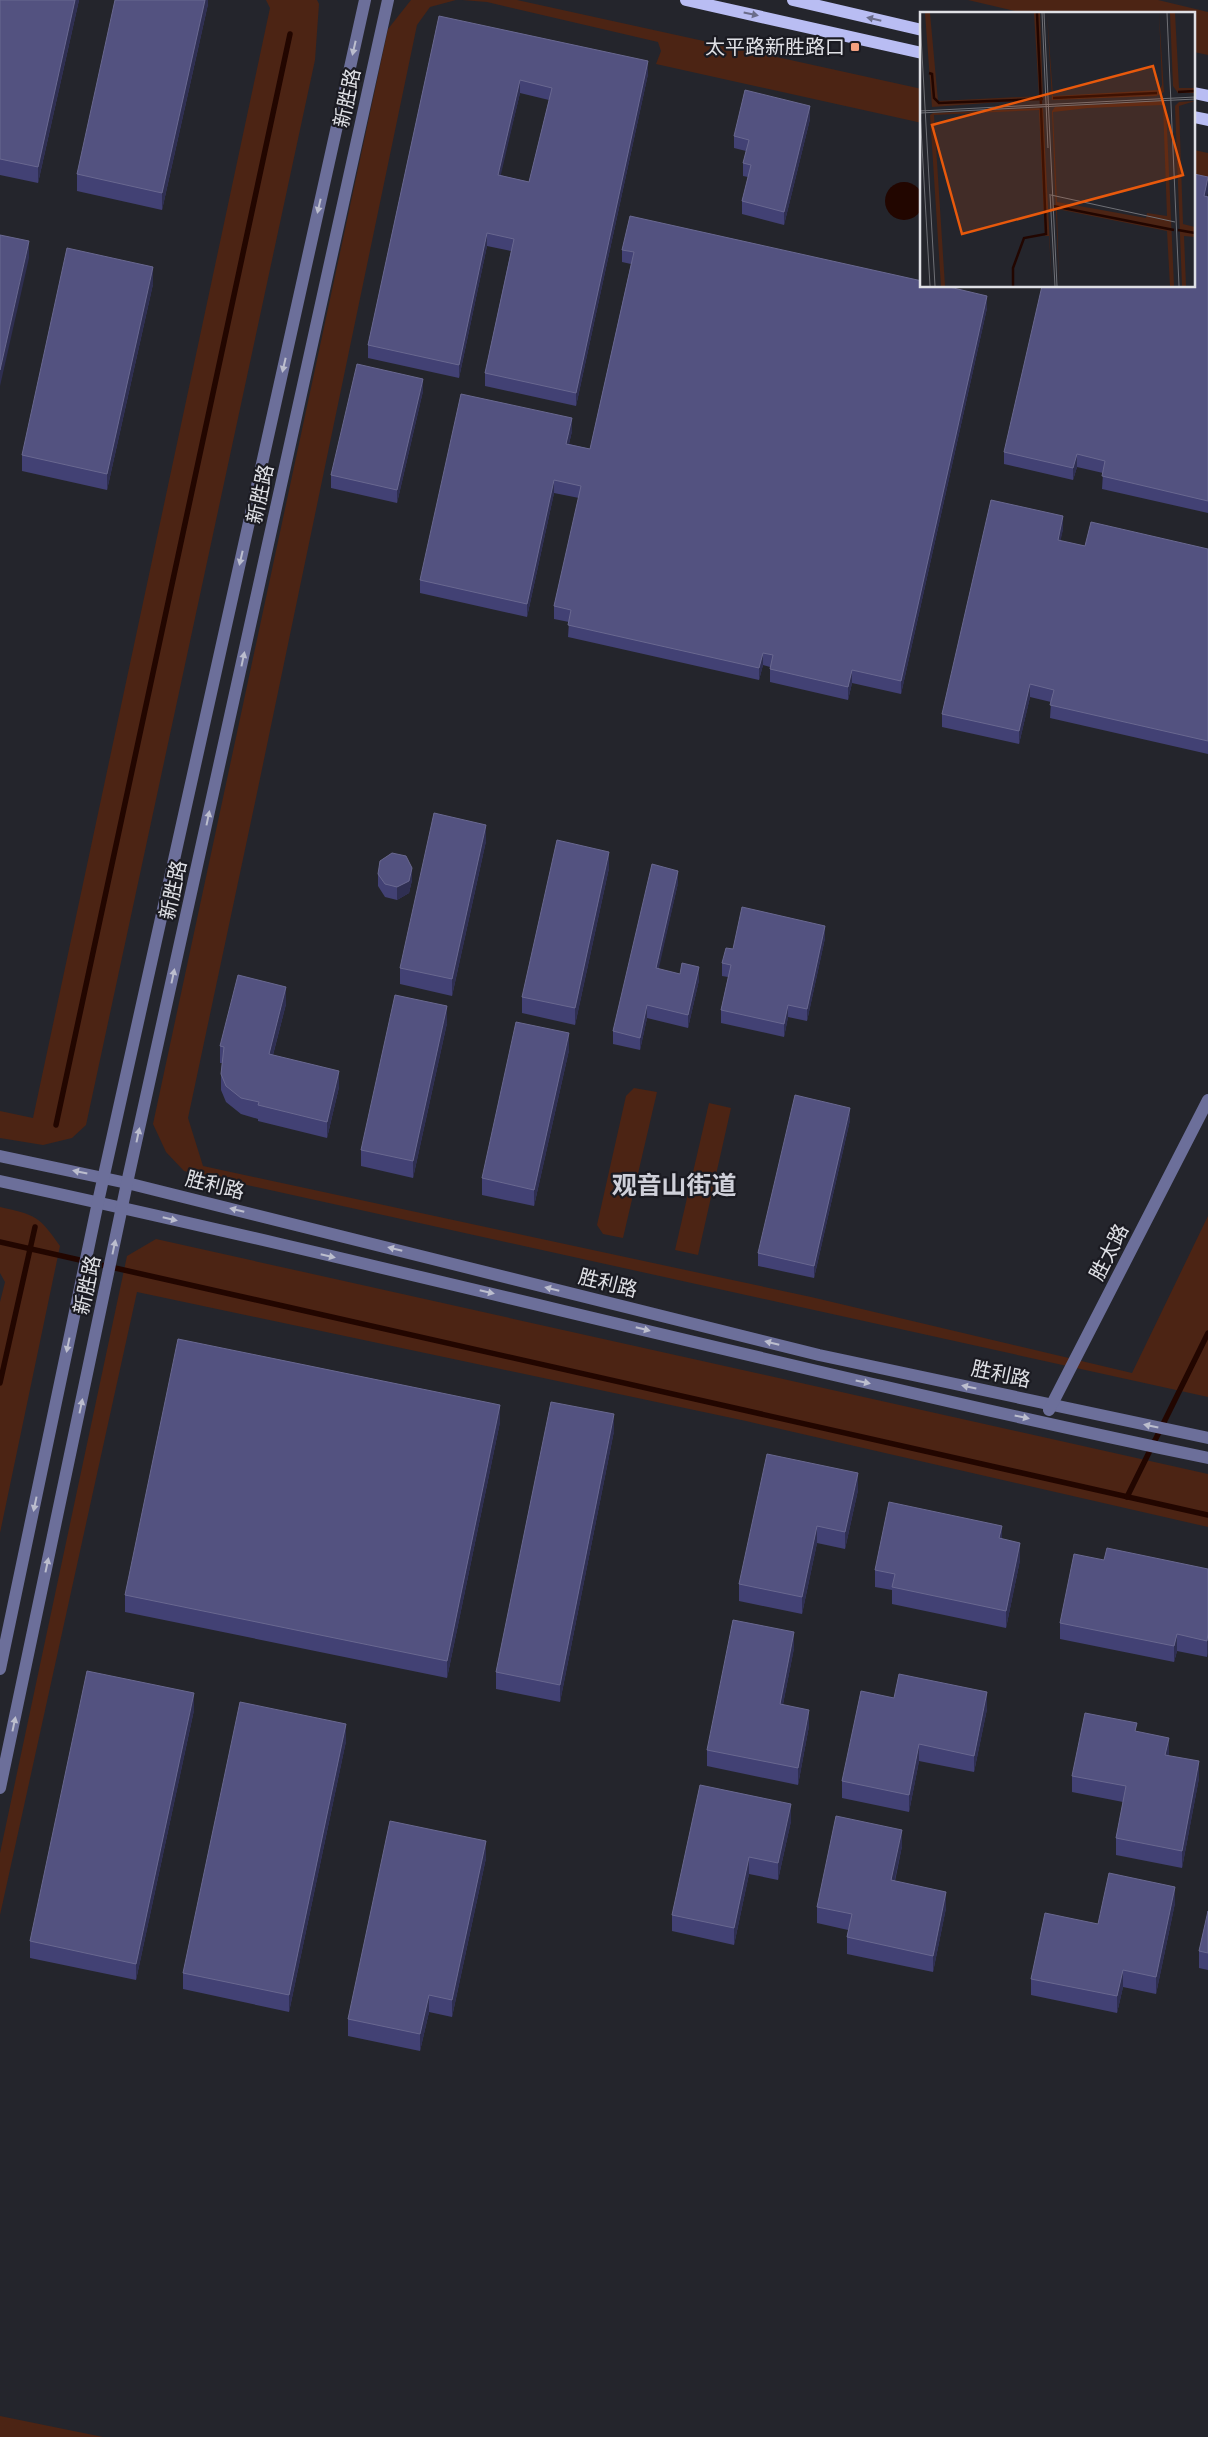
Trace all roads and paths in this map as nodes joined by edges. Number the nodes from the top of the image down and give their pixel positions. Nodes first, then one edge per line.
1 (365, 0) edge
2 (388, 0) edge
3 (686, 0) edge
4 (793, 0) edge
5 (920, 30) edge
6 (920, 53) edge
7 (1208, 1100) edge
8 (0, 1156) edge
9 (104, 1178) junction
10 (0, 1181) edge
11 (127, 1183) junction
12 (98, 1202) junction
13 (122, 1208) junction
14 (1052, 1404) junction
15 (1044, 1421) junction
16 (1208, 1438) edge
17 (1208, 1458) edge
18 (0, 1669) edge
19 (0, 1788) edge

1 -> 9 street, 新胜路
11 -> 2 street, 新胜路
3 -> 6 main road
5 -> 4 main road
7 - 14 street, 胜太路
9 -> 8 street, 胜利路
9 - 11 street, 胜利路
9 - 12 street, 新胜路
10 - 12 street, 胜利路
11 - 13 street, 新胜路
14 -> 11 street, 胜利路
12 - 13 street, 胜利路
12 -> 18 street, 新胜路
13 -> 15 street, 胜利路
19 -> 13 street, 新胜路
14 - 15 street, 胜太路
16 -> 14 street, 胜利路
15 - 17 street, 胜利路

